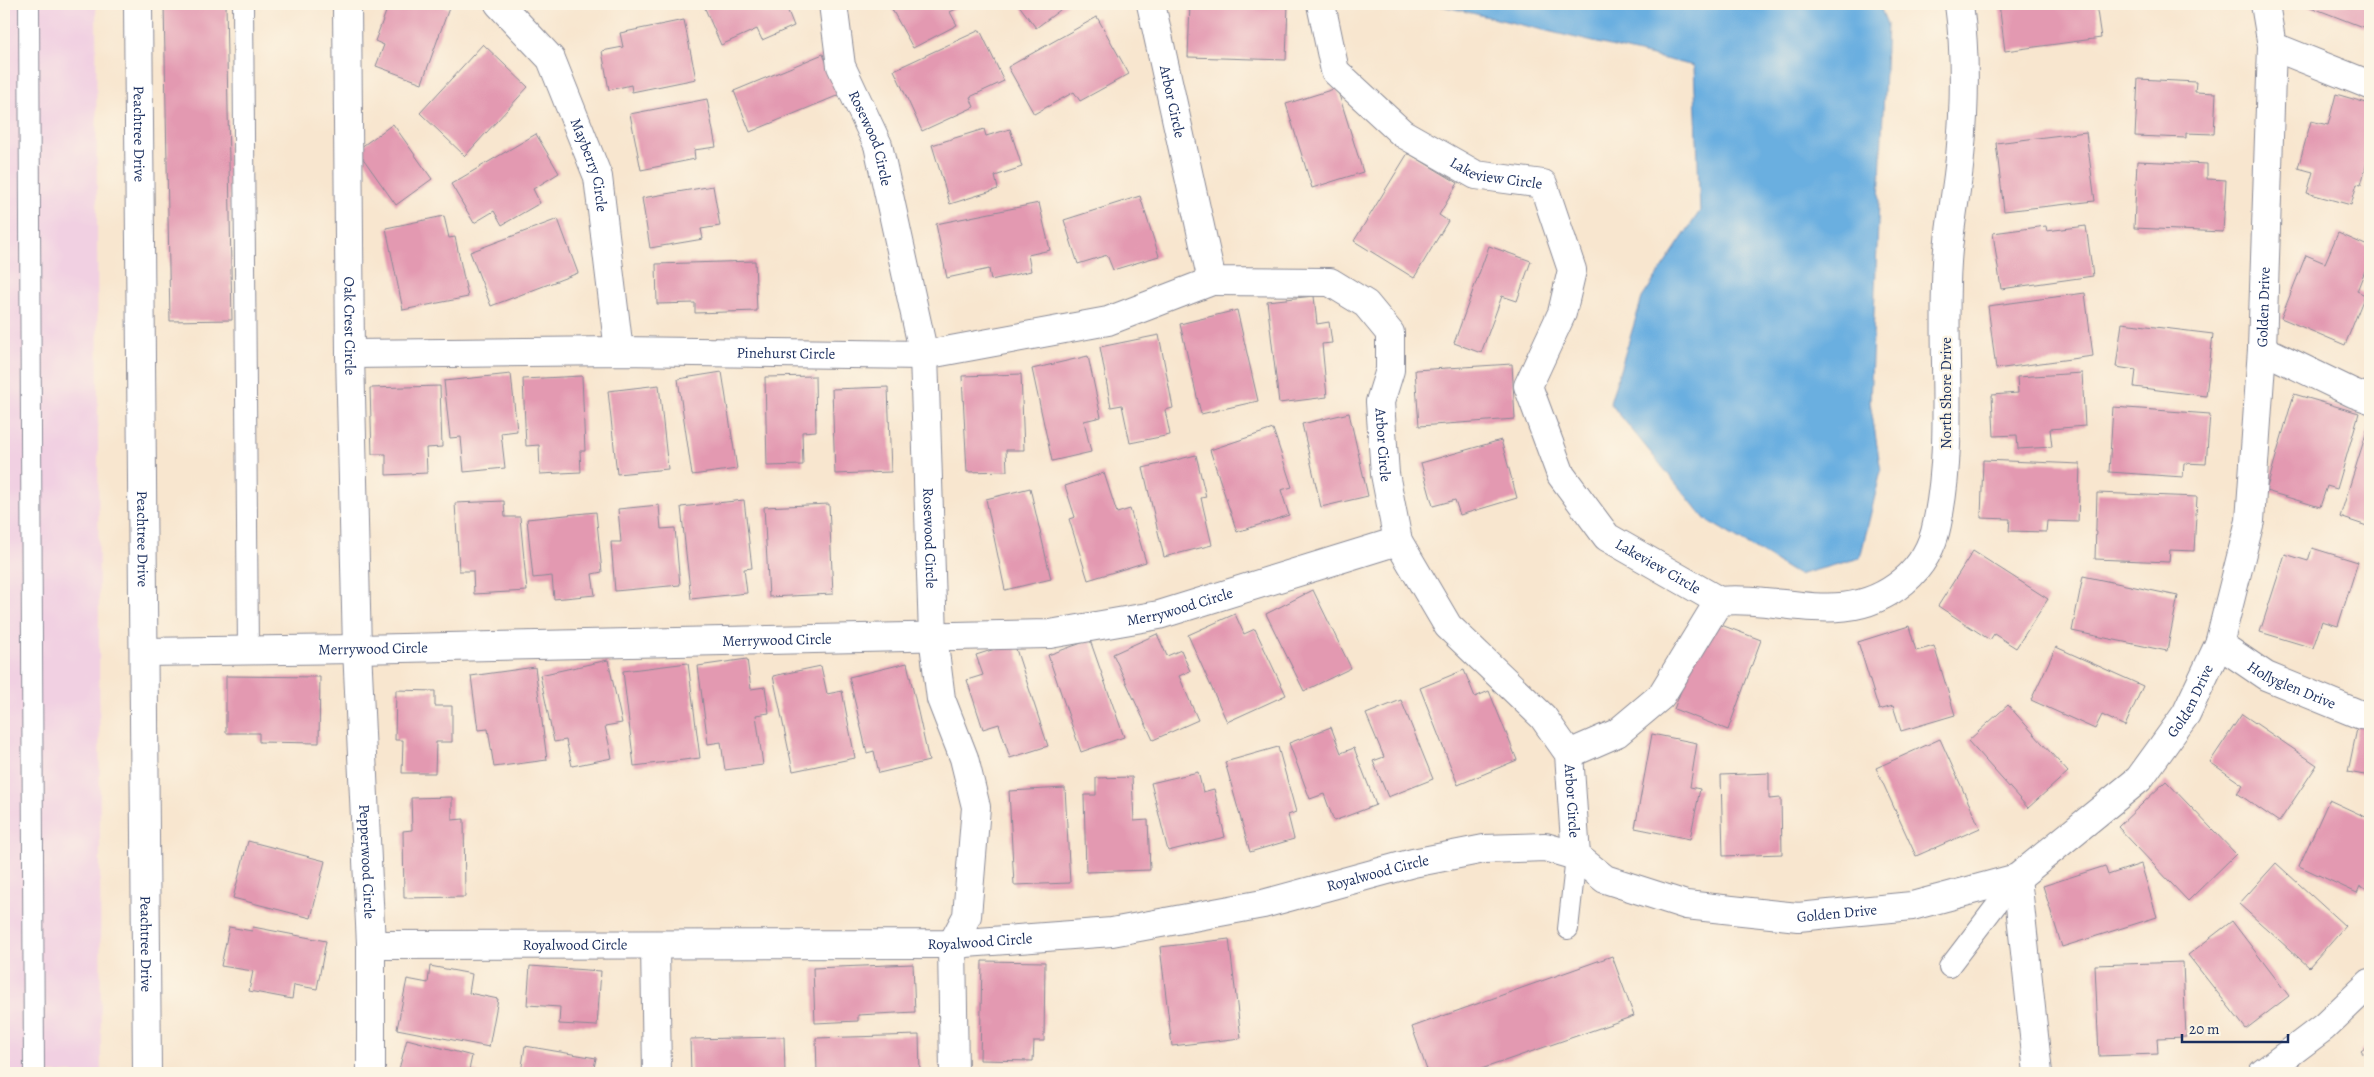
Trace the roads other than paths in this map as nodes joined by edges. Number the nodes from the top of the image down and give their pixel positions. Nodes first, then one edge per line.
1 (29, 4) edge
2 (138, 4) edge
3 (243, 4) edge
4 (346, 4) edge
5 (499, 4) edge
6 (833, 4) edge
7 (1151, 4) edge
8 (1321, 4) edge
9 (1959, 4) edge
10 (2265, 4) edge
11 (2272, 46) junction
12 (2370, 85) edge
13 (1212, 281) junction
14 (2262, 349) junction
15 (619, 351) junction
16 (350, 354) junction
17 (924, 355) junction
18 (2370, 399) edge
19 (1398, 541) junction
20 (1719, 601) junction
21 (933, 636) junction
22 (2218, 644) junction
23 (357, 650) junction
24 (248, 651) junction
25 (145, 652) junction
26 (2370, 716) edge
27 (1569, 754) junction
28 (1576, 856) junction
29 (2017, 878) junction
30 (1568, 929) dead end
31 (952, 944) junction
32 (371, 945) junction
33 (655, 946) junction
34 (1950, 966) dead end
35 (2370, 984) edge
36 (34, 1073) edge
37 (148, 1073) edge
38 (370, 1073) edge
39 (657, 1073) edge
40 (954, 1073) edge
41 (2038, 1073) edge
42 (2264, 1073) edge

1 - 36 lane
2 - 25 street, Peachtree Drive
3 - 24 lane
4 - 16 street, Oak Crest Circle
5 - 15 street, Mayberry Circle
6 - 17 street, Rosewood Circle
7 - 13 street, Arbor Circle
8 - 20 street, Lakeview Circle
9 - 20 street, North Shore Drive
10 - 11 street, Golden Drive
11 - 12 street
11 - 14 street, Golden Drive
13 - 17 street, Pinehurst Circle
13 - 19 street, Arbor Circle
14 - 18 street
14 - 22 street, Golden Drive
15 - 16 street, Pinehurst Circle
15 - 17 street, Pinehurst Circle
16 - 23 street, Oak Crest Circle
17 - 21 street, Rosewood Circle
19 - 21 street, Merrywood Circle
19 - 27 street, Arbor Circle
20 - 27 street
21 - 23 street, Merrywood Circle
21 - 31 street, Rosewood Circle
22 - 26 street, Hollyglen Drive
22 - 29 street, Golden Drive
23 - 24 street, Merrywood Circle
23 - 32 street, Pepperwood Circle
24 - 25 street, Merrywood Circle
25 - 37 street, Peachtree Drive
27 - 28 street, Arbor Circle
28 - 29 street, Golden Drive
28 - 30 lane
28 - 31 street, Royalwood Circle
29 - 34 lane
29 - 41 street
31 - 33 street, Royalwood Circle
31 - 40 street
32 - 33 street, Royalwood Circle
32 - 38 street, Pepperwood Circle
33 - 39 street
35 - 42 street

